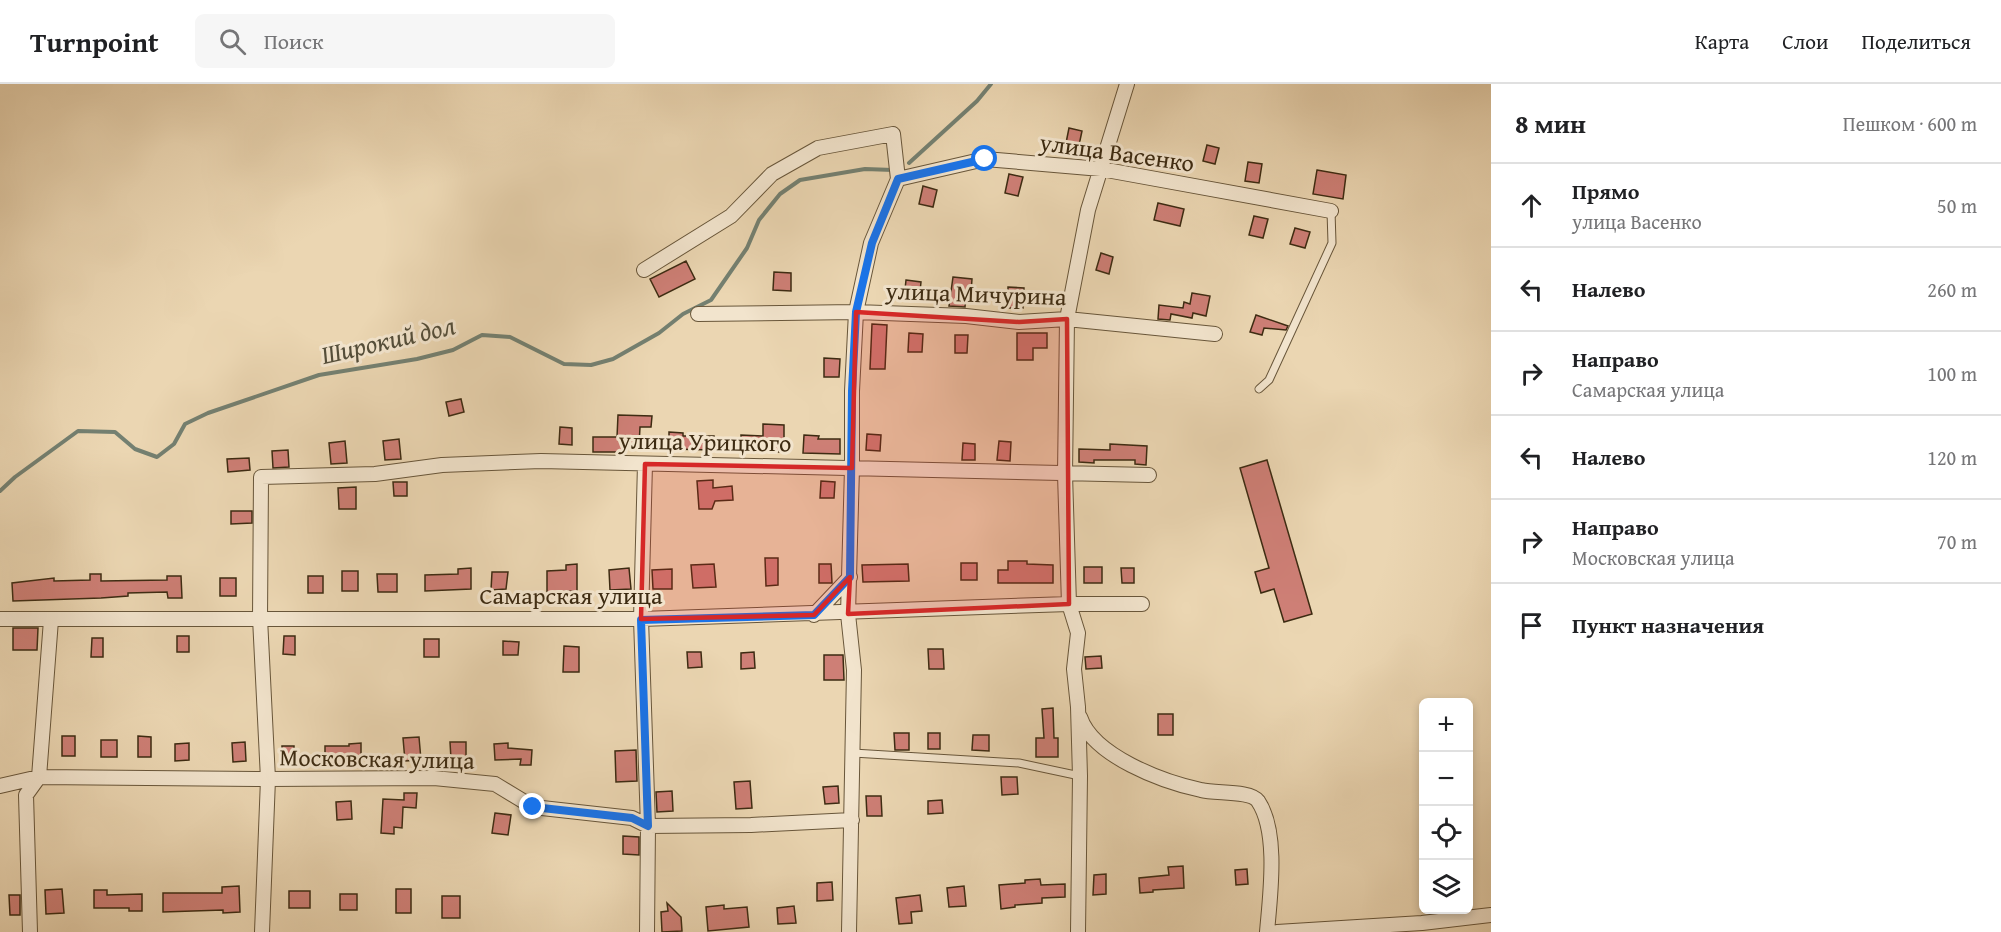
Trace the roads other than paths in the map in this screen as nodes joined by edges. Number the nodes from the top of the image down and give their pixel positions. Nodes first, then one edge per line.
1 (1127, 84) edge
2 (1101, 169) junction
3 (898, 179) junction
4 (1330, 211) joint
5 (644, 270) dead end
6 (856, 312) junction
7 (698, 314) dead end
8 (1067, 319) junction
9 (1215, 334) dead end
10 (1259, 389) dead end
11 (645, 464) junction
12 (852, 468) junction
13 (1065, 474) junction
14 (1149, 475) dead end
15 (850, 577) junction
16 (1069, 604) junction
17 (1142, 604) dead end
18 (848, 614) junction
19 (814, 615) junction
20 (260, 618) junction
21 (0, 619) edge
22 (51, 620) junction
23 (641, 620) junction
24 (1077, 707) junction
25 (853, 753) junction
26 (1080, 776) junction
27 (39, 777) junction
28 (268, 779) junction
29 (0, 786) edge
30 (852, 820) junction
31 (648, 826) junction
32 (1491, 915) edge
33 (30, 932) edge
34 (262, 932) edge
35 (647, 932) edge
36 (849, 932) edge
37 (1078, 932) edge
38 (1267, 932) edge
39 (1278, 932) edge
40 (1288, 932) edge

1 - 2 street
2 - 3 street, улица Васенко
2 - 4 street, улица Васенко
2 - 8 street
3 - 5 street
3 - 6 street
4 - 10 lane
6 - 7 street, улица Мичурина
6 - 8 street, улица Мичурина
6 - 12 street
8 - 9 street, улица Мичурина
8 - 13 street
11 - 12 street, улица Урицкого
11 - 20 street, улица Урицкого
11 - 23 street
12 - 13 street, улица Урицкого
12 - 15 street
13 - 14 street, улица Урицкого
13 - 16 street
15 - 18 street
15 - 19 street
16 - 17 street, Самарская улица
16 - 18 street, Самарская улица
16 - 24 street
18 - 19 street, Самарская улица
18 - 25 street
19 - 23 street, Самарская улица
20 - 22 street, Самарская улица
20 - 23 street, Самарская улица
20 - 28 street
21 - 22 street, Самарская улица
22 - 27 street
23 - 31 street
24 - 26 street
24 - 38 street
25 - 26 lane
25 - 30 street
26 - 37 street
27 - 28 street, Московская улица
27 - 29 street, Московская улица
27 - 33 street
28 - 31 street, Московская улица
28 - 34 street
30 - 31 street, Московская улица
30 - 36 street
31 - 35 street
32 - 40 street
39 - 40 street

